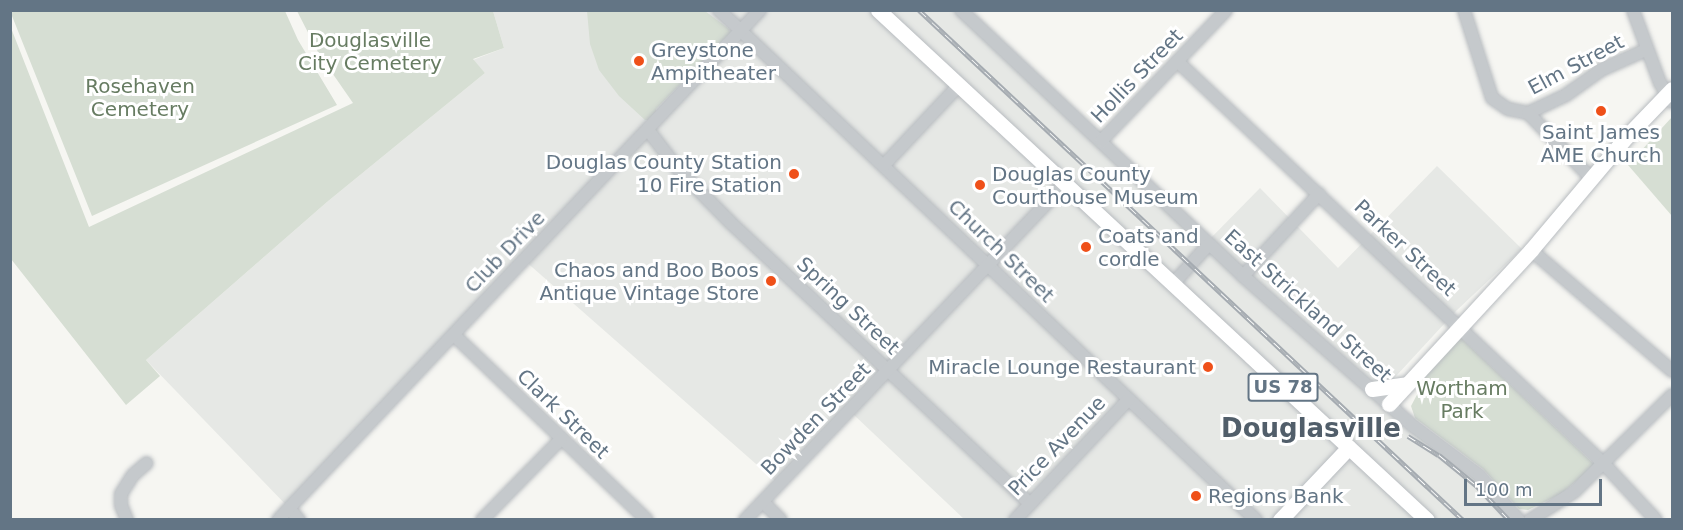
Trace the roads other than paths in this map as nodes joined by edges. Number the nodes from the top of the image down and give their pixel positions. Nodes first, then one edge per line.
1 (719, 10) edge
2 (760, 10) edge
3 (878, 10) edge
4 (961, 10) edge
5 (1226, 10) edge
6 (1464, 10) edge
7 (1633, 10) edge
8 (741, 31) junction
9 (1646, 50) junction
10 (1178, 62) junction
11 (959, 85) junction
12 (1671, 97) edge
13 (1528, 113) junction
14 (648, 130) junction
15 (1101, 141) junction
16 (884, 165) junction
17 (1590, 177) junction
18 (1065, 184) junction
19 (1318, 194) junction
20 (1548, 230) junction
21 (1209, 244) junction
22 (1531, 250) junction
23 (987, 264) junction
24 (1243, 276) junction
25 (1173, 285) junction
26 (1459, 328) junction
27 (454, 335) junction
28 (1672, 371) edge
29 (889, 372) junction
30 (1407, 384) junction
31 (1372, 389) junction
32 (1672, 395) edge
33 (1129, 399) junction
34 (1389, 404) junction
35 (561, 439) junction
36 (1349, 447) junction
37 (147, 463) dead end
38 (1604, 464) junction
39 (763, 502) junction
40 (1029, 503) junction
41 (289, 508) junction
42 (127, 519) edge
43 (278, 519) edge
44 (299, 519) edge
45 (482, 519) edge
46 (647, 519) edge
47 (745, 519) edge
48 (781, 519) edge
49 (1015, 519) edge
50 (1256, 519) edge
51 (1280, 519) edge
52 (1426, 519) edge
53 (1519, 519) edge
54 (1530, 519) edge
55 (1656, 519) edge

1 - 8 street, Church Street
2 - 8 street, Club Drive
3 - 11 main road, US 78
4 - 15 street, East Strickland Street
5 - 10 street, Hollis Street
6 - 13 street, Elm Street
7 - 9 street
8 - 14 street, Club Drive
8 - 16 street, Church Street
9 - 12 street
9 - 13 street, Elm Street
10 - 15 street, Hollis Street
10 - 19 street, Parker Street
11 - 16 street
11 - 18 main road, US 78
12 - 17 main road
12 - 20 main road
13 - 17 street
14 - 27 street, Club Drive
14 - 29 street, Spring Street
15 - 21 street, East Strickland Street
16 - 23 street, Church Street
17 - 20 main road
18 - 23 street, Bowden Street
18 - 25 main road, US 78
19 - 24 street
19 - 26 street, Parker Street
20 - 22 main road
21 - 24 street, East Strickland Street
21 - 25 street
22 - 26 main road
22 - 28 street
23 - 29 street, Bowden Street
23 - 33 street, Church Street
24 - 31 street, East Strickland Street
25 - 36 main road, US 78
26 - 30 main road
26 - 38 street, Parker Street
27 - 35 street, Clark Street
27 - 41 street, Club Drive
29 - 39 street, Bowden Street
29 - 40 street, Spring Street
30 - 31 main road
30 - 34 main road
31 - 34 street, East Strickland Street
32 - 38 street
33 - 40 street, Price Avenue
33 - 50 street, Church Street
34 - 53 street, East Strickland Street
35 - 45 street
35 - 46 street, Clark Street
36 - 51 main road
36 - 52 main road, US 78
37 - 42 street
38 - 54 street
38 - 55 street, Parker Street
39 - 47 street, Bowden Street
39 - 48 street
40 - 49 street, Price Avenue
41 - 43 street, Club Drive
41 - 44 street

